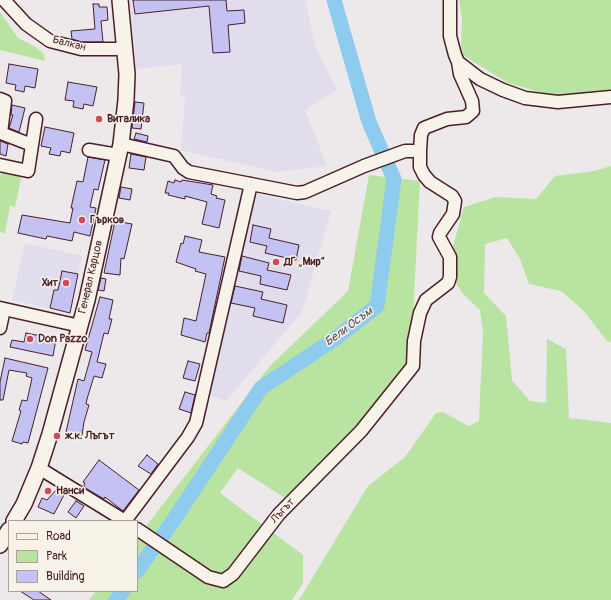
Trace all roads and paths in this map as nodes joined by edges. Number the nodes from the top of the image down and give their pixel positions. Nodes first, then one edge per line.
1 (4, 0) edge
2 (120, 0) edge
3 (450, 0) edge
4 (125, 49) junction
5 (458, 62) junction
6 (611, 97) edge
7 (0, 99) edge
8 (36, 119) dead end
9 (32, 146) junction
10 (119, 149) junction
11 (89, 150) dead end
12 (420, 151) junction
13 (0, 166) edge
14 (251, 184) junction
15 (2, 309) edge
16 (80, 326) junction
17 (0, 328) edge
18 (39, 468) junction
19 (15, 520) edge
20 (123, 520) edge
21 (126, 520) edge
22 (138, 529) edge
23 (8, 532) edge
24 (0, 545) edge

1 - 4 street, Балкан
2 - 4 main road, Генерал Карцов
3 - 5 street
4 - 10 main road, Генерал Карцов
5 - 6 street
5 - 12 street
7 - 9 street
8 - 9 street
9 - 13 street
10 - 11 street
10 - 14 street
10 - 16 main road, Генерал Карцов
12 - 14 street
12 - 22 street, Лъгът
14 - 21 street
15 - 16 street
15 - 17 street
16 - 18 main road, Генерал Карцов
18 - 19 main road, Генерал Карцов
18 - 20 street
23 - 24 main road

